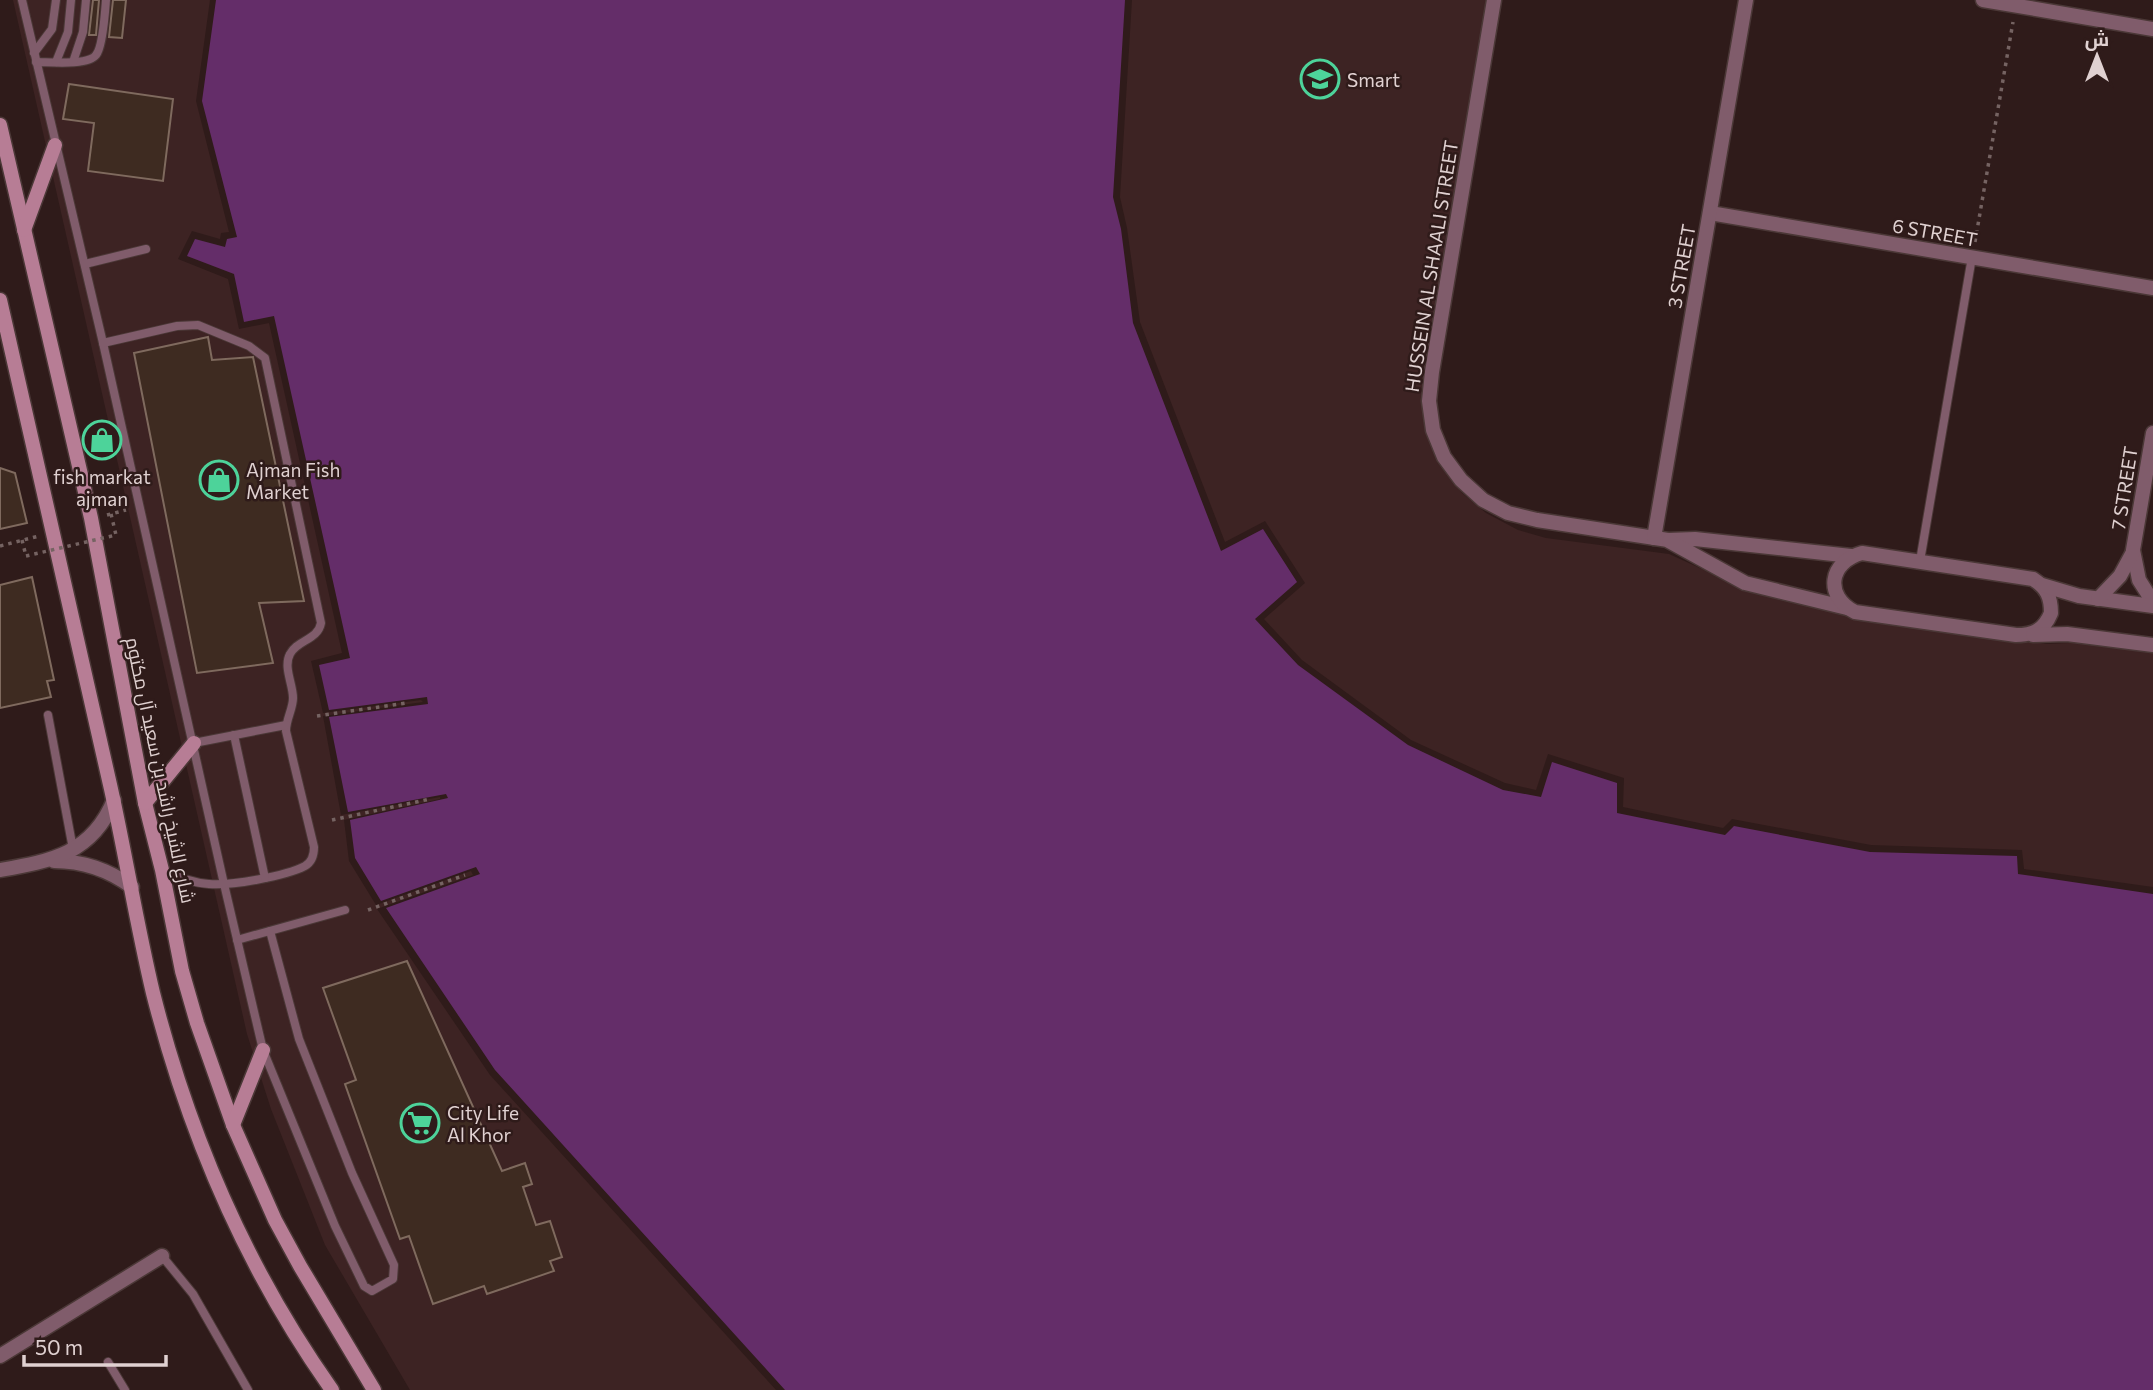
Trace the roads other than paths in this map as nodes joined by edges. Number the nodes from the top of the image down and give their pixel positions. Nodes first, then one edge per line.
1 (22, 0) edge
2 (56, 0) edge
3 (71, 0) edge
4 (86, 0) edge
5 (106, 0) edge
6 (1493, 0) edge
7 (1746, 0) edge
8 (1989, 1) edge
9 (2153, 29) edge
10 (34, 53) junction
11 (36, 62) junction
12 (56, 62) junction
13 (73, 62) junction
14 (0, 125) edge
15 (55, 145) junction
16 (1710, 213) junction
17 (23, 231) junction
18 (146, 249) dead end
19 (1972, 257) junction
20 (85, 264) junction
21 (2153, 288) edge
22 (0, 300) edge
23 (103, 343) junction
24 (2153, 433) edge
25 (1661, 539) junction
26 (2133, 550) junction
27 (1851, 556) junction
28 (1920, 561) junction
29 (2042, 585) junction
30 (2098, 598) junction
31 (2153, 604) edge
32 (1847, 608) junction
33 (2031, 635) junction
34 (2153, 645) edge
35 (48, 715) dead end
36 (286, 725) junction
37 (234, 735) junction
38 (194, 743) junction
39 (114, 800) junction
40 (145, 803) junction
41 (73, 849) junction
42 (39, 863) junction
43 (0, 870) edge
44 (162, 870) junction
45 (265, 878) junction
46 (224, 884) junction
47 (132, 887) junction
48 (345, 910) dead end
49 (270, 931) junction
50 (237, 940) junction
51 (263, 1050) junction
52 (233, 1125) junction
53 (162, 1256) joint
54 (0, 1356) edge
55 (108, 1362) dead end
56 (330, 1389) edge
57 (125, 1390) edge
58 (248, 1390) edge
59 (374, 1390) edge

1 - 10 lane
2 - 10 lane
3 - 12 lane
4 - 13 lane
5 - 13 lane
6 - 25 street, HUSSEIN AL SHAALI STREET
7 - 16 street, 3 STREET
8 - 9 street
10 - 11 lane
11 - 12 lane
11 - 15 lane
12 - 13 lane
14 - 17 main road, شارع الشيخ راشد بن سعيد آل مكتوم
15 - 17 main road
15 - 20 lane
16 - 19 street, 6 STREET
16 - 25 street, 3 STREET
17 - 40 main road, شارع الشيخ راشد بن سعيد آل مكتوم
18 - 20 lane
19 - 21 street, 6 STREET
19 - 28 lane
20 - 23 lane
22 - 39 main road
23 - 36 lane
23 - 38 lane
24 - 26 street, 7 STREET
25 - 27 street, HUSSEIN AL SHAALI STREET
25 - 32 street, HUSSEIN AL SHAALI STREET
26 - 30 street, 7 STREET
26 - 31 street, 7 STREET
27 - 28 street, HUSSEIN AL SHAALI STREET
27 - 32 street
28 - 29 street, HUSSEIN AL SHAALI STREET
29 - 30 street, HUSSEIN AL SHAALI STREET
29 - 33 street
30 - 31 street, HUSSEIN AL SHAALI STREET
32 - 33 street, HUSSEIN AL SHAALI STREET
33 - 34 street, HUSSEIN AL SHAALI STREET
35 - 41 lane
36 - 37 lane
36 - 45 lane
37 - 38 lane
37 - 45 lane
38 - 40 main road
38 - 46 lane
39 - 41 street
39 - 47 main road
40 - 44 main road, شارع الشيخ راشد بن سعيد آل مكتوم
41 - 42 street
42 - 43 street
42 - 47 street
44 - 46 lane
44 - 52 main road, شارع الشيخ راشد بن سعيد آل مكتوم
45 - 46 lane
46 - 50 lane
47 - 56 main road
48 - 49 lane
49 - 50 lane
49 - 51 lane
50 - 51 lane
51 - 52 main road
52 - 59 main road, شارع الشيخ راشد بن سعيد آل مكتوم
53 - 54 street
53 - 58 lane
55 - 57 lane

